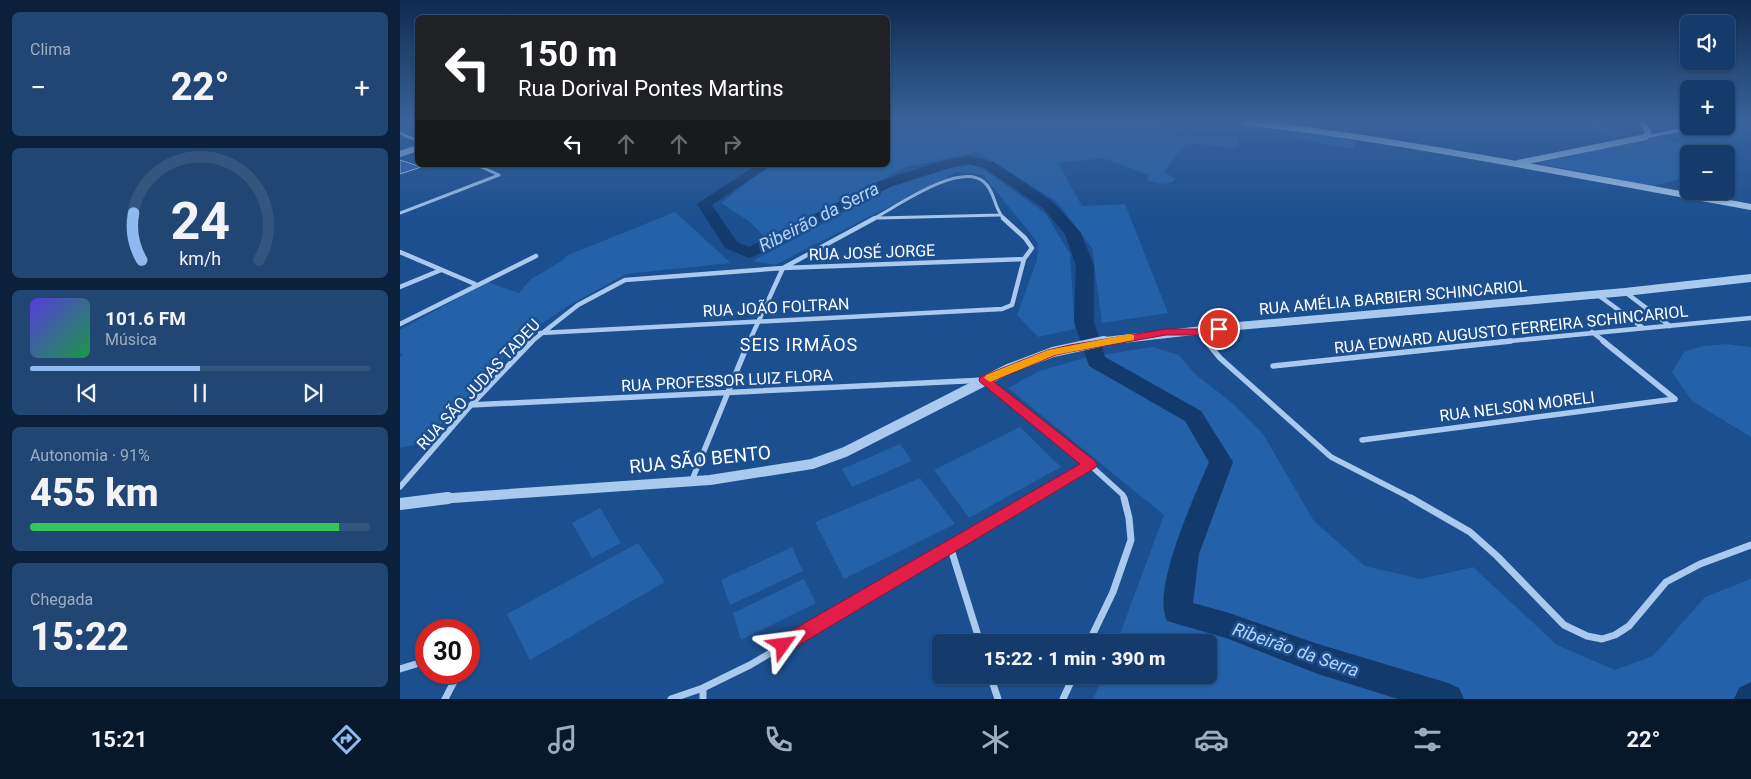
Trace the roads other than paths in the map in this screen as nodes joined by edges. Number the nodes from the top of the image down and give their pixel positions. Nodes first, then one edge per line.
1 (1457, 155) edge
2 (1559, 155) edge
3 (1513, 164) junction
4 (482, 167) edge
5 (1751, 207) edge
6 (400, 212) edge
7 (1000, 215) junction
8 (875, 218) junction
9 (400, 252) edge
10 (536, 256) dead end
11 (1024, 259) junction
12 (783, 268) junction
13 (441, 270) junction
14 (632, 277) joint
15 (1751, 278) edge
16 (475, 284) junction
17 (400, 287) edge
18 (1625, 292) junction
19 (1596, 294) junction
20 (1751, 318) edge
21 (758, 320) junction
22 (400, 324) edge
23 (1670, 326) junction
24 (1642, 327) junction
25 (1199, 332) junction
26 (1591, 332) junction
27 (540, 333) junction
28 (1273, 366) dead end
29 (985, 380) junction
30 (728, 393) junction
31 (471, 405) junction
32 (1362, 440) dead end
33 (1090, 465) junction
34 (692, 480) junction
35 (400, 487) edge
36 (400, 504) edge
37 (1751, 545) edge
38 (950, 546) junction
39 (978, 634) edge
40 (1093, 634) edge
41 (415, 664) edge
42 (400, 669) edge
43 (453, 684) edge
44 (993, 684) edge
45 (1070, 684) edge
46 (703, 688) junction
47 (445, 699) edge
48 (671, 699) edge
49 (703, 699) edge
50 (998, 699) edge
51 (1063, 699) edge

1 - 3 street
2 - 3 street
3 - 5 street
4 - 6 street
7 - 8 street
7 - 8 street
7 - 11 street
8 - 12 street
9 - 13 street
10 - 16 street
11 - 12 street, RUA JOSÉ JORGE
11 - 21 street, RUA JOÃO FOLTRAN
12 - 14 street, RUA JOSÉ JORGE
12 - 21 street
13 - 16 street
13 - 17 street
14 - 27 street, RUA SÃO JUDAS TADEU
15 - 18 street, RUA AMÉLIA BARBIERI SCHINCARIOL
16 - 22 street
18 - 19 street, RUA AMÉLIA BARBIERI SCHINCARIOL
18 - 23 street
19 - 24 street
19 - 25 street, RUA AMÉLIA BARBIERI SCHINCARIOL
20 - 23 street, RUA EDWARD AUGUSTO FERREIRA SCHINCARIOL
21 - 27 street, RUA JOÃO FOLTRAN
21 - 30 street
23 - 24 street, RUA EDWARD AUGUSTO FERREIRA SCHINCARIOL
24 - 26 street, RUA EDWARD AUGUSTO FERREIRA SCHINCARIOL
25 - 29 street, RUA AMÉLIA BARBIERI SCHINCARIOL
25 - 37 street
26 - 28 street, RUA EDWARD AUGUSTO FERREIRA SCHINCARIOL
26 - 32 street, RUA NELSON MORELI
27 - 31 street, RUA SÃO JUDAS TADEU
29 - 30 street, RUA PROFESSOR LUIZ FLORA
29 - 33 street
29 - 34 street, RUA SÃO BENTO
30 - 31 street, RUA PROFESSOR LUIZ FLORA
30 - 34 street
31 - 35 street, RUA SÃO JUDAS TADEU
33 - 38 street
33 - 40 street
34 - 36 street, RUA SÃO BENTO
38 - 39 street
38 - 46 street
41 - 42 street
43 - 47 street
44 - 50 street
45 - 51 street
46 - 48 street
46 - 49 street

